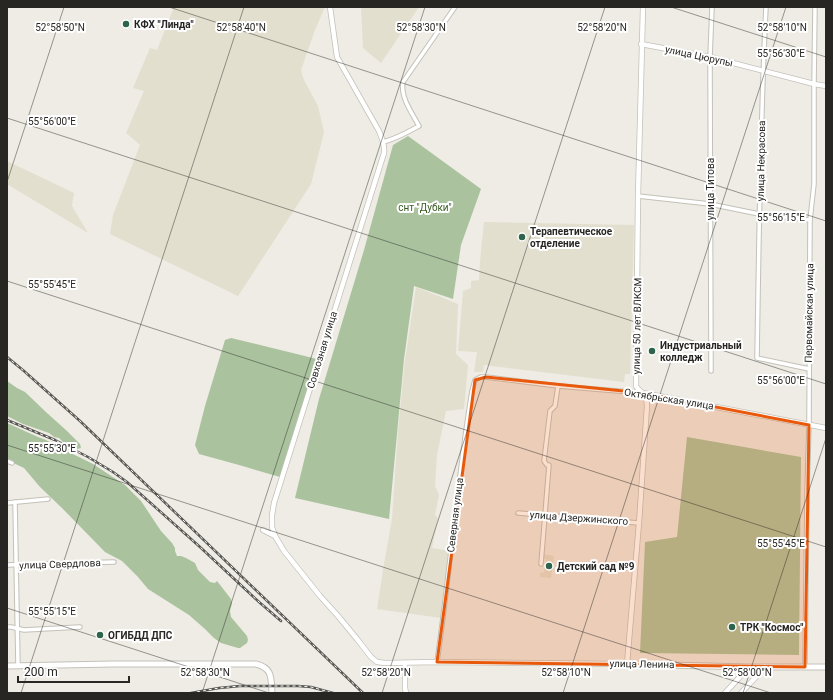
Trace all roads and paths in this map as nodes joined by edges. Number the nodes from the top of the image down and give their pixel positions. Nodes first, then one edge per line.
1 (330, 7) edge
2 (455, 7) edge
3 (643, 7) edge
4 (712, 7) edge
5 (766, 7) edge
6 (815, 7) edge
7 (641, 44) junction
8 (710, 57) junction
9 (763, 70) junction
10 (814, 84) junction
11 (826, 86) edge
12 (384, 142) junction
13 (638, 196) junction
14 (710, 204) junction
15 (759, 214) junction
16 (810, 220) junction
17 (809, 369) junction
18 (711, 371) dead end
19 (486, 377) joint
20 (558, 386) junction
21 (643, 393) junction
22 (809, 425) junction
23 (826, 428) edge
24 (7, 461) edge
25 (12, 463) dead end
26 (48, 500) dead end
27 (7, 502) edge
28 (15, 502) junction
29 (518, 513) dead end
30 (545, 515) junction
31 (639, 523) junction
32 (263, 530) dead end
33 (275, 536) junction
34 (114, 562) dead end
35 (541, 564) dead end
36 (7, 565) edge
37 (16, 565) junction
38 (7, 627) edge
39 (80, 627) dead end
40 (17, 629) junction
41 (437, 662) junction
42 (385, 663) joint
43 (405, 663) junction
44 (627, 664) junction
45 (7, 666) edge
46 (18, 666) junction
47 (749, 667) junction
48 (765, 667) junction
49 (805, 667) junction
50 (826, 668) edge
51 (272, 693) edge
52 (406, 693) edge
53 (725, 693) edge
54 (742, 693) edge

1 - 12 street
2 - 12 street
3 - 7 street, улица 50 лет ВЛКСМ
4 - 8 street, улица Титова
5 - 9 street, улица Некрасова
6 - 10 street, Первомайская улица
7 - 8 street, улица Цюрупы
7 - 13 street, улица 50 лет ВЛКСМ
8 - 9 street, улица Цюрупы
8 - 14 street, улица Титова
9 - 10 street, улица Цюрупы
9 - 15 street, улица Некрасова
10 - 11 street, улица Цюрупы
10 - 16 street, Первомайская улица
12 - 33 street, Совхозная улица
13 - 14 street
13 - 21 street, улица 50 лет ВЛКСМ
14 - 15 street
14 - 18 street, улица Титова
15 - 16 street
15 - 17 street, улица Некрасова
16 - 17 street, Первомайская улица
17 - 22 street, Первомайская улица
19 - 20 street, Октябрьская улица
19 - 41 street, Северная улица
20 - 21 street, Октябрьская улица
20 - 30 street
21 - 22 street, Октябрьская улица
21 - 31 street, улица 50 лет ВЛКСМ
22 - 23 street, Октябрьская улица
22 - 49 street, Первомайская улица
24 - 25 street
26 - 28 street
27 - 28 street
28 - 37 street
29 - 30 street, улица Дзержинского
30 - 31 street, улица Дзержинского
30 - 35 street
31 - 44 street, улица 50 лет ВЛКСМ
32 - 33 street
33 - 42 street, Совхозная улица
34 - 37 street, улица Свердлова
36 - 37 street, улица Свердлова
37 - 40 street
38 - 40 street
39 - 40 street
40 - 46 street
41 - 43 street, улица Ленина
41 - 44 street, улица Ленина
42 - 43 street, улица Ленина
43 - 52 street
44 - 47 main road, улица Ленина
45 - 46 main road
46 - 51 main road
47 - 48 main road, улица Ленина
47 - 53 street
48 - 49 main road, улица Ленина
48 - 54 street
49 - 50 main road, улица Ленина

